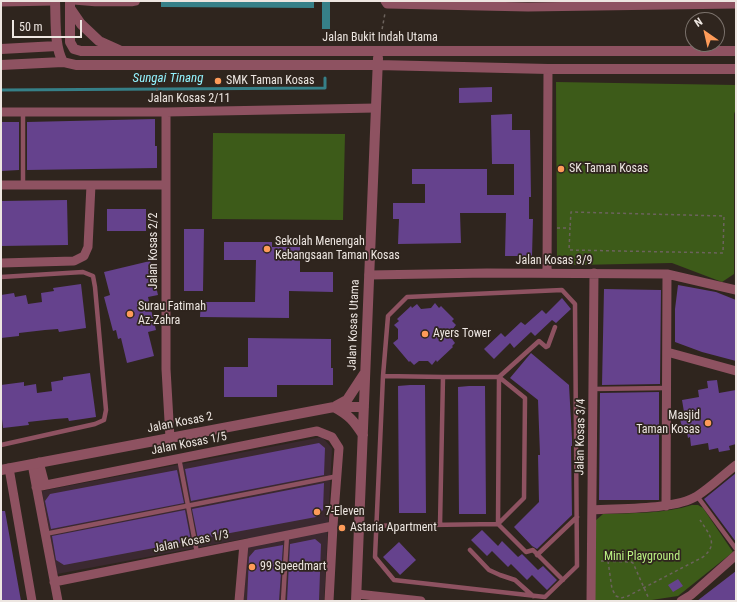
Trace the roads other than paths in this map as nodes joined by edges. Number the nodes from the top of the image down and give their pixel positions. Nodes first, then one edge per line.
1 (22, 1) edge
2 (55, 1) edge
3 (138, 1) edge
4 (1, 2) edge
5 (95, 2) edge
6 (386, 2) edge
7 (674, 3) edge
8 (70, 4) edge
9 (528, 4) edge
10 (736, 4) edge
11 (57, 46) junction
12 (1, 49) edge
13 (378, 50) junction
14 (736, 51) edge
15 (122, 52) junction
16 (63, 62) junction
17 (1, 65) edge
18 (378, 65) junction
19 (548, 69) junction
20 (736, 69) edge
21 (376, 108) junction
22 (1, 112) edge
23 (23, 112) junction
24 (166, 112) junction
25 (91, 184) junction
26 (1, 185) edge
27 (23, 185) junction
28 (165, 185) junction
29 (1, 263) edge
30 (547, 273) junction
31 (594, 273) junction
32 (667, 274) junction
33 (369, 276) junction
34 (1, 277) edge
35 (736, 290) edge
36 (555, 327) dead end
37 (667, 352) junction
38 (736, 371) edge
39 (365, 373) junction
40 (383, 376) junction
41 (443, 377) junction
42 (499, 377) junction
43 (593, 388) junction
44 (666, 388) junction
45 (334, 407) junction
46 (364, 407) junction
47 (363, 435) junction
48 (170, 438) junction
49 (1, 445) edge
50 (179, 458) junction
51 (36, 463) junction
52 (736, 465) edge
53 (5, 469) edge
54 (338, 476) junction
55 (40, 486) junction
56 (697, 496) junction
57 (188, 506) junction
58 (666, 506) junction
59 (592, 510) junction
60 (577, 517) junction
61 (498, 524) junction
62 (377, 525) junction
63 (440, 525) junction
64 (333, 526) junction
65 (359, 526) junction
66 (45, 534) junction
67 (287, 536) junction
68 (244, 544) junction
69 (736, 549) edge
70 (470, 550) dead end
71 (197, 553) junction
72 (537, 554) junction
73 (736, 555) edge
74 (563, 580) junction
75 (54, 582) junction
76 (533, 596) junction
77 (356, 598) edge
78 (32, 601) edge
79 (58, 601) edge
80 (239, 601) edge
81 (283, 601) edge
82 (329, 601) edge
83 (421, 601) edge
84 (591, 601) edge
85 (682, 601) edge

1 - 2 street
1 - 4 street
2 - 11 street
3 - 5 lane
5 - 8 lane
6 - 9 street
7 - 9 street
7 - 10 street
8 - 15 street
8 - 15 street, Jalan Bukit Indah Utama
11 - 12 street
11 - 16 street
13 - 14 street, Jalan Bukit Indah Utama
13 - 15 street, Jalan Bukit Indah Utama
13 - 18 street, Jalan Kosas Utama
16 - 17 street
16 - 18 street
18 - 19 street
18 - 21 street, Jalan Kosas Utama
19 - 20 street
19 - 30 street
21 - 24 street, Jalan Kosas 2/11
21 - 33 street, Jalan Kosas Utama
22 - 23 street, Jalan Kosas 2/11
23 - 24 street, Jalan Kosas 2/11
23 - 27 lane
24 - 28 street, Jalan Kosas 2/2
25 - 27 street
25 - 28 street
25 - 29 street
26 - 27 street
28 - 48 street, Jalan Kosas 2/2
30 - 31 street, Jalan Kosas 3/9
30 - 33 street, Jalan Kosas 3/9
31 - 32 street, Jalan Kosas 3/9
31 - 43 street, Jalan Kosas 3/4
32 - 35 street, Jalan Kosas 3/9
32 - 37 street
33 - 39 street, Jalan Kosas Utama
34 - 49 lane
36 - 42 lane
37 - 38 street
37 - 44 street
39 - 45 street
39 - 46 street, Jalan Kosas Utama
40 - 41 lane
40 - 60 lane
40 - 62 lane
41 - 42 lane
41 - 63 lane
42 - 61 lane
42 - 61 lane
43 - 44 lane
43 - 59 street, Jalan Kosas 3/4
44 - 58 street
45 - 46 street, Jalan Kosas 2
45 - 47 street
45 - 48 street, Jalan Kosas 2
46 - 47 street, Jalan Kosas Utama
47 - 65 street, Jalan Kosas Utama
48 - 51 street, Jalan Kosas 2
50 - 54 street, Jalan Kosas 1/5
50 - 55 street, Jalan Kosas 1/5
50 - 57 lane
51 - 53 street, Jalan Kosas 2
51 - 55 street
52 - 56 street
53 - 78 street
54 - 57 lane
54 - 64 street
55 - 66 street
56 - 58 street
56 - 69 lane
57 - 66 lane
57 - 71 lane
58 - 59 street
59 - 84 street, Jalan Kosas 3/4
60 - 72 lane
60 - 74 lane
61 - 63 lane
61 - 72 lane
62 - 63 lane
62 - 65 lane
62 - 76 lane
64 - 67 street, Jalan Kosas 1/3
64 - 82 street
65 - 77 street, Jalan Kosas Utama
66 - 75 street
67 - 68 street, Jalan Kosas 1/3
67 - 81 lane
68 - 71 street, Jalan Kosas 1/3
68 - 80 street
70 - 76 lane
71 - 75 street, Jalan Kosas 1/3
72 - 74 lane
73 - 85 street
74 - 76 lane
75 - 79 street
77 - 83 street

